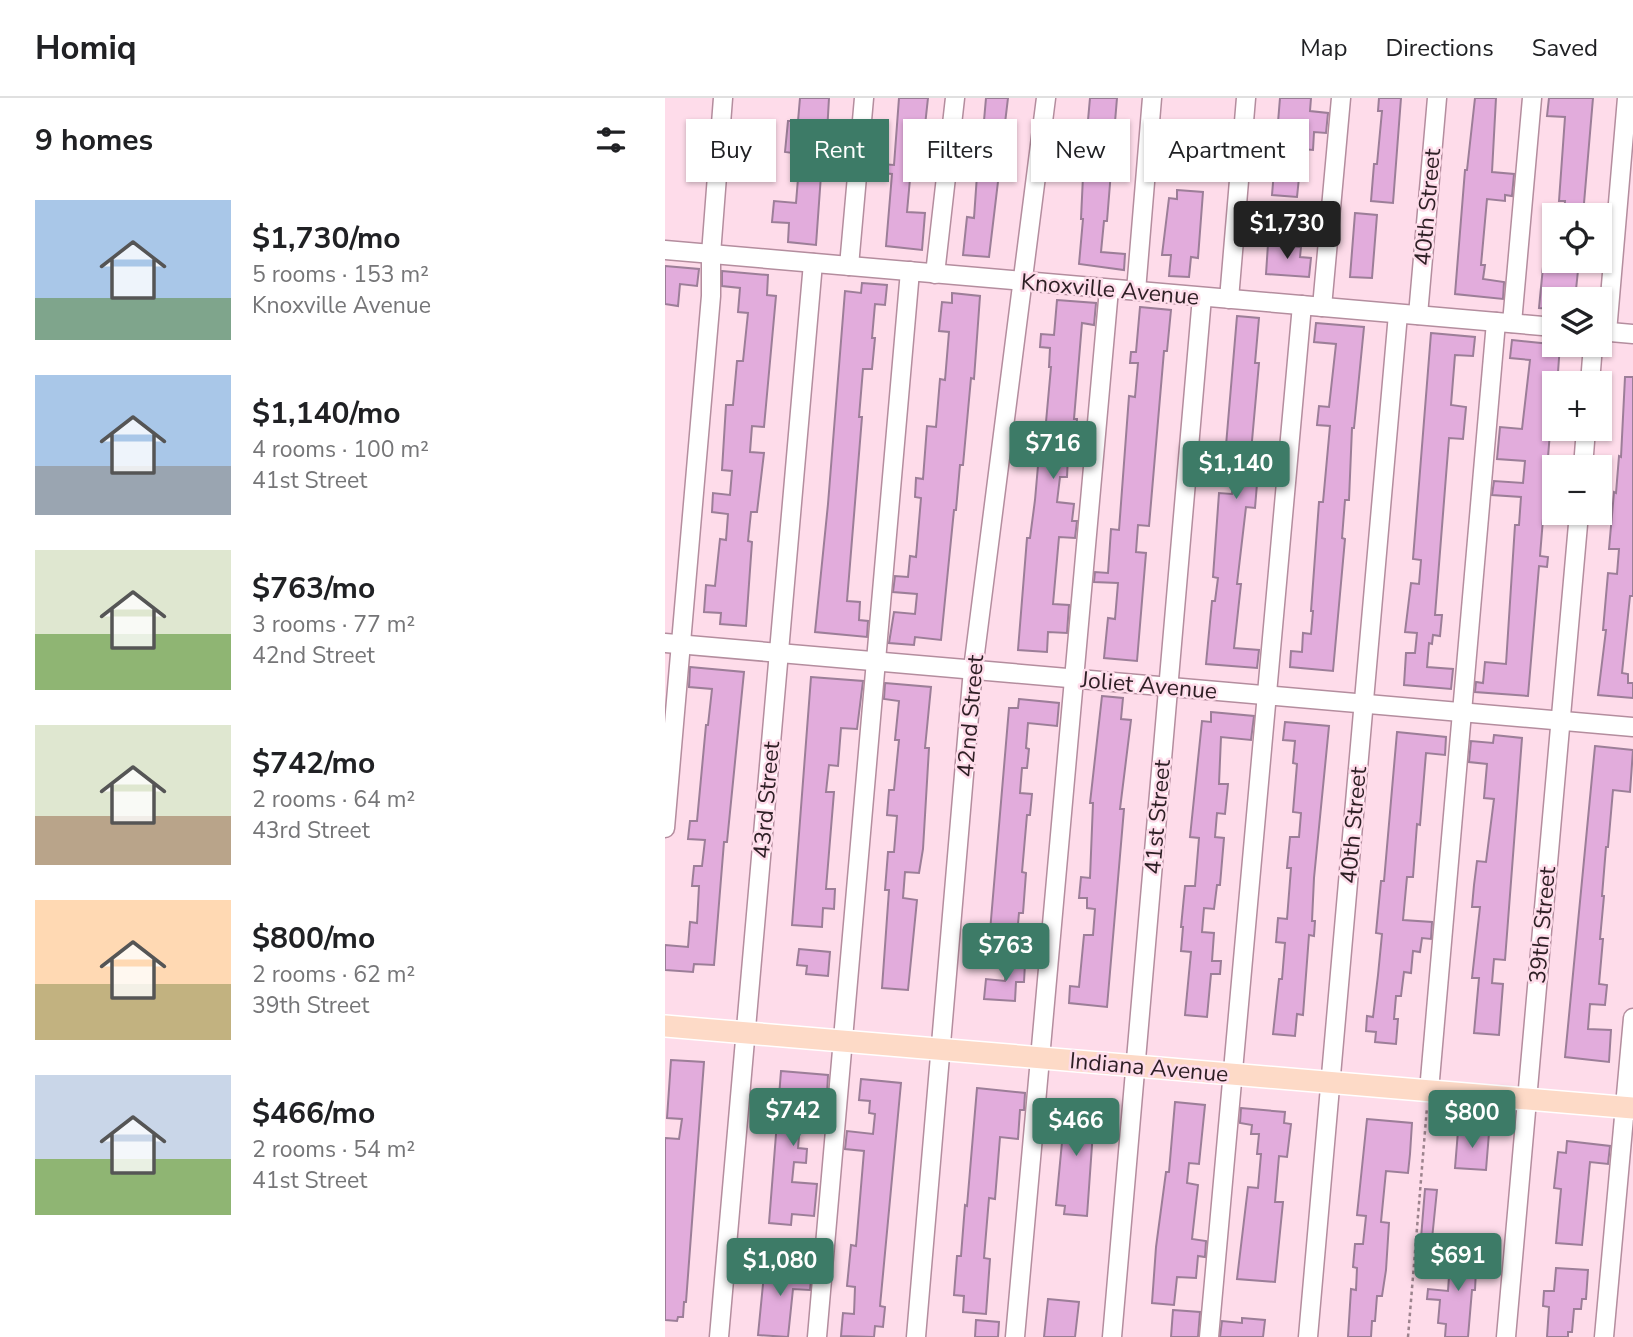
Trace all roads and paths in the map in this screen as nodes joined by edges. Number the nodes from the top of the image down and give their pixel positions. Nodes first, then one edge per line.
1 (723, 98) edge
2 (864, 98) edge
3 (955, 98) edge
4 (1047, 98) edge
5 (1152, 98) edge
6 (1246, 98) edge
7 (1341, 98) edge
8 (1437, 98) edge
9 (1532, 98) edge
10 (1627, 98) edge
11 (665, 250) edge
12 (711, 254) junction
13 (813, 263) junction
14 (849, 266) junction
15 (910, 271) junction
16 (935, 274) junction
17 (1023, 281) junction
18 (1608, 287) edge
19 (1109, 289) junction
20 (1136, 291) junction
21 (1202, 297) junction
22 (1229, 299) junction
23 (1302, 305) junction
24 (1322, 307) junction
25 (1398, 314) junction
26 (1418, 315) junction
27 (1504, 323) junction
28 (1542, 326) edge
29 (1612, 332) edge
30 (1633, 334) edge
31 (1578, 525) edge
32 (673, 643) edge
33 (779, 652) junction
34 (877, 661) junction
35 (973, 669) junction
36 (1074, 678) junction
37 (1168, 687) junction
38 (1266, 695) junction
39 (1364, 704) junction
40 (1463, 712) junction
41 (1560, 721) junction
42 (1633, 727) edge
43 (665, 828) edge
44 (1633, 1017) edge
45 (665, 1026) edge
46 (746, 1032) junction
47 (842, 1041) junction
48 (941, 1049) junction
49 (1041, 1058) junction
50 (1135, 1066) junction
51 (1234, 1074) junction
52 (1330, 1082) junction
53 (1429, 1091) junction
54 (1527, 1099) junction
55 (1629, 1108) edge
56 (719, 1337) edge
57 (817, 1337) edge
58 (916, 1337) edge
59 (1015, 1337) edge
60 (1112, 1337) edge
61 (1209, 1337) edge
62 (1308, 1337) edge
63 (1408, 1337) edge
64 (1506, 1337) edge
65 (1604, 1337) edge

1 - 12 street
2 - 14 street
3 - 16 street
4 - 17 street, 42nd Street
5 - 20 street
6 - 22 street
7 - 24 street
8 - 26 street, 40th Street
9 - 27 street
10 - 18 street
11 - 12 street, Knoxville Avenue
12 - 13 street, Knoxville Avenue
12 - 32 street
13 - 14 street, Knoxville Avenue
13 - 33 street, 43rd Street
14 - 15 street, Knoxville Avenue
15 - 16 street, Knoxville Avenue
15 - 34 street
16 - 17 street, Knoxville Avenue
17 - 19 street, Knoxville Avenue
17 - 35 street, 42nd Street
19 - 20 street, Knoxville Avenue
19 - 36 street
20 - 21 street, Knoxville Avenue
21 - 22 street, Knoxville Avenue
21 - 37 street, 41st Street
22 - 23 street, Knoxville Avenue
23 - 24 street, Knoxville Avenue
23 - 38 street
24 - 25 street, Knoxville Avenue
25 - 26 street, Knoxville Avenue
25 - 39 street, 40th Street
26 - 27 street, Knoxville Avenue
27 - 28 street, Knoxville Avenue
27 - 40 street
29 - 30 street
31 - 41 street, 39th Street
32 - 33 street, Joliet Avenue
32 - 43 street
33 - 34 street, Joliet Avenue
33 - 46 street, 43rd Street
34 - 35 street, Joliet Avenue
34 - 47 street
35 - 36 street, Joliet Avenue
35 - 48 street, 42nd Street
36 - 37 street, Joliet Avenue
36 - 49 street
37 - 38 street, Joliet Avenue
37 - 50 street, 41st Street
38 - 39 street, Joliet Avenue
38 - 51 street
39 - 40 street, Joliet Avenue
39 - 52 street, 40th Street
40 - 41 street, Joliet Avenue
40 - 53 street
41 - 42 street, Joliet Avenue
41 - 54 street, 39th Street
44 - 55 street
45 - 46 main road, Indiana Avenue
46 - 47 main road, Indiana Avenue
46 - 56 street, 43rd Street
47 - 48 main road, Indiana Avenue
47 - 57 street
48 - 49 main road, Indiana Avenue
48 - 58 street, 42nd Street
49 - 50 main road, Indiana Avenue
49 - 59 street
50 - 51 main road, Indiana Avenue
50 - 60 street, 41st Street
51 - 52 main road, Indiana Avenue
51 - 61 street
52 - 53 main road, Indiana Avenue
52 - 62 street, 40th Street
53 - 54 main road, Indiana Avenue
53 - 63 path
54 - 55 main road, Indiana Avenue
54 - 64 street, 39th Street
55 - 65 street

